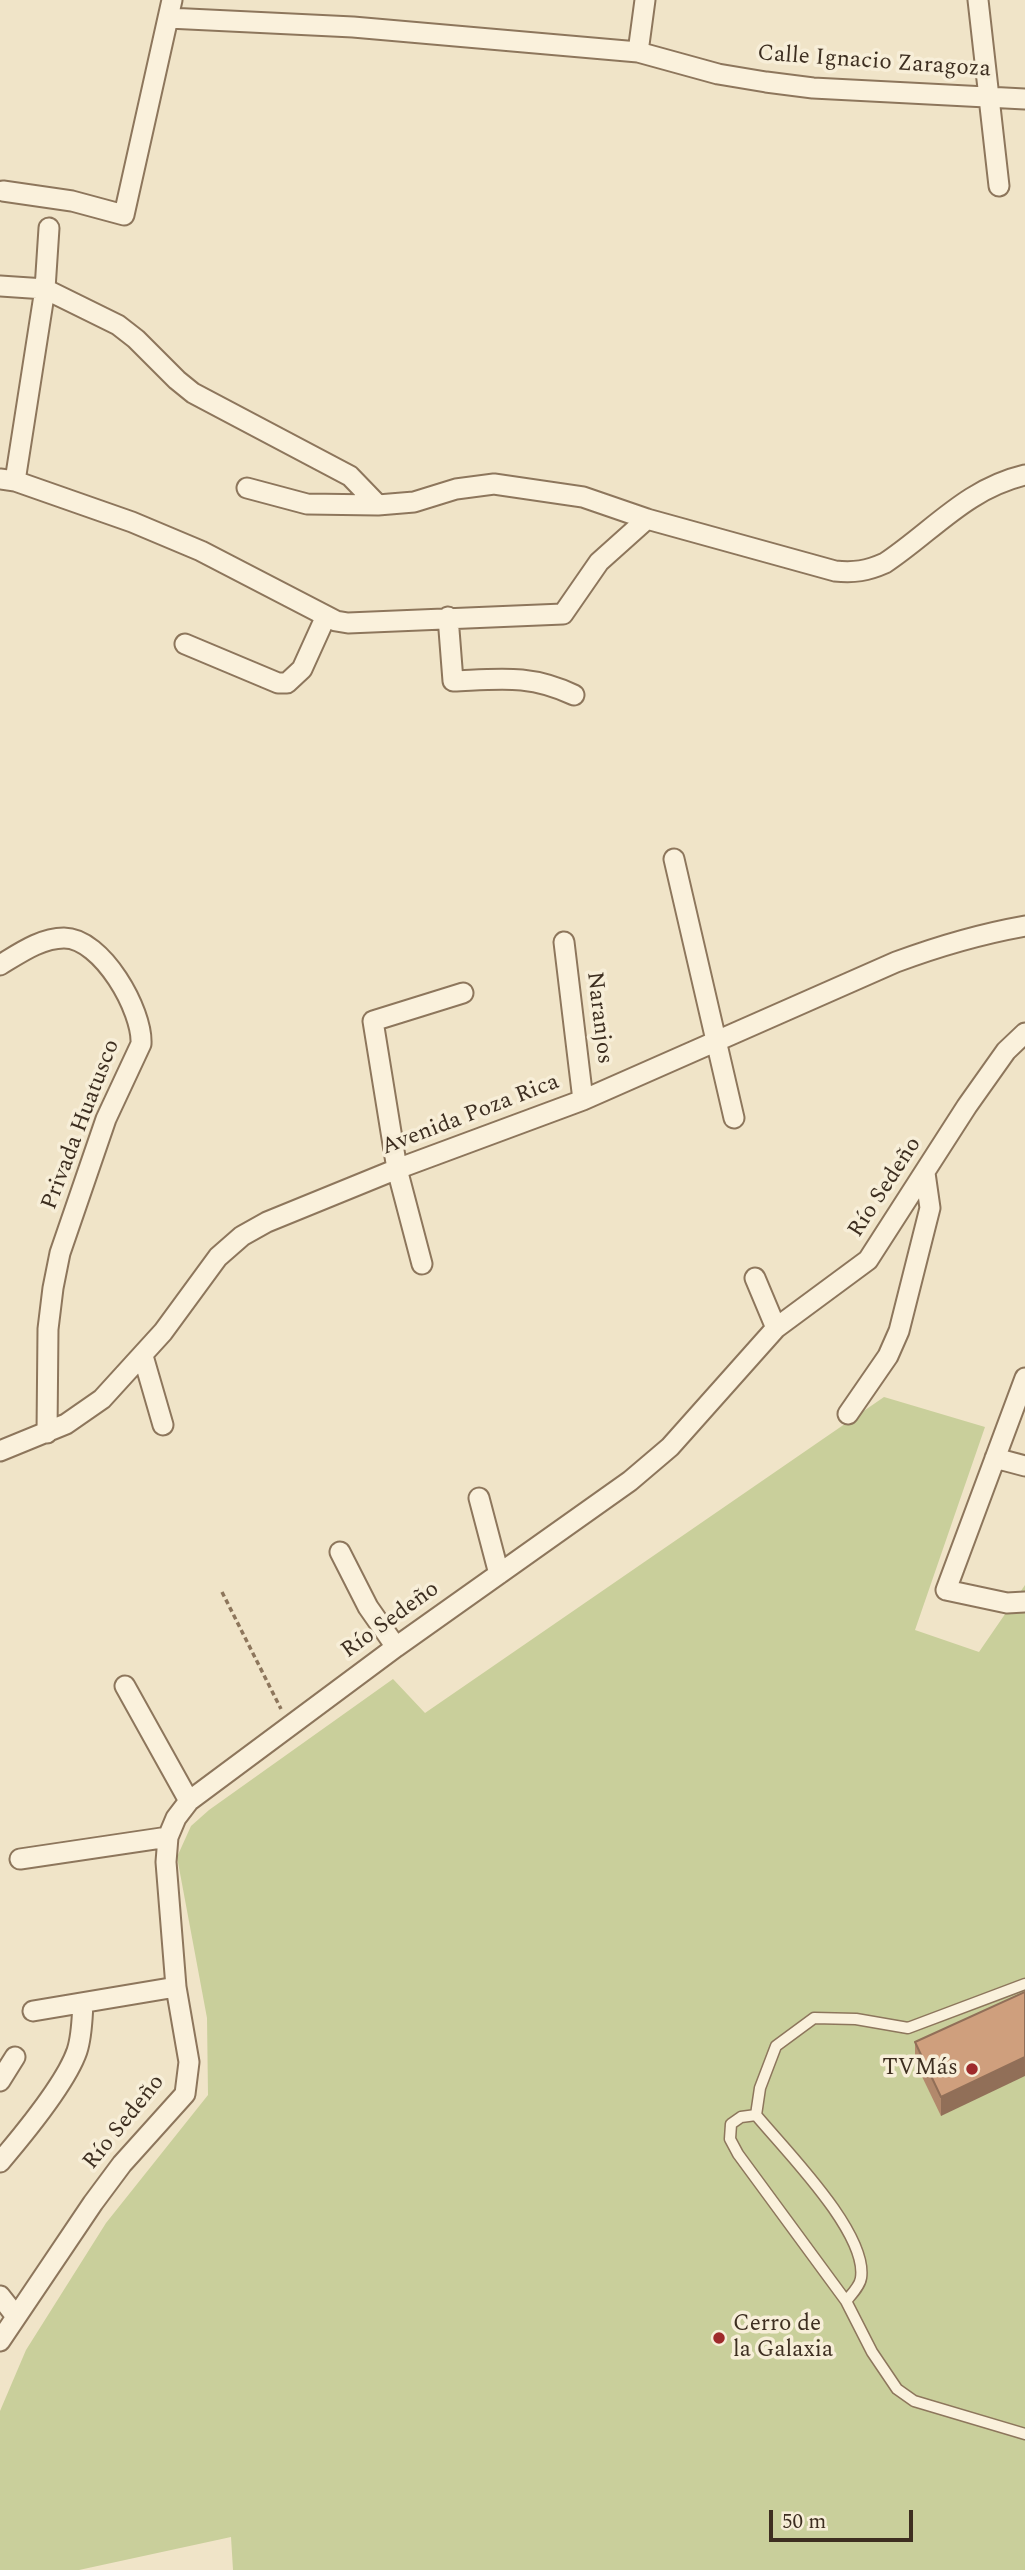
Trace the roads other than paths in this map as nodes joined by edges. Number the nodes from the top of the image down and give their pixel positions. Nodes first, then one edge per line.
1 (645, 0) edge
2 (978, 0) edge
3 (170, 9) edge
4 (638, 52) junction
5 (990, 96) junction
6 (1025, 99) edge
7 (999, 186) dead end
8 (3, 191) dead end
9 (49, 228) dead end
10 (0, 285) edge
11 (45, 289) junction
12 (1025, 475) edge
13 (7, 480) edge
14 (247, 488) dead end
15 (378, 505) junction
16 (647, 519) junction
17 (326, 616) junction
18 (448, 617) junction
19 (185, 644) dead end
20 (574, 695) dead end
21 (674, 859) dead end
22 (1025, 926) edge
23 (564, 942) dead end
24 (0, 965) edge
25 (463, 993) dead end
26 (1025, 1033) edge
27 (715, 1042) junction
28 (583, 1100) junction
29 (734, 1118) dead end
30 (397, 1169) junction
31 (925, 1173) junction
32 (422, 1264) dead end
33 (755, 1278) dead end
34 (776, 1328) junction
35 (143, 1356) junction
36 (1025, 1378) edge
37 (848, 1413) dead end
38 (163, 1425) dead end
39 (47, 1433) junction
40 (0, 1451) edge
41 (995, 1458) junction
42 (1025, 1466) edge
43 (479, 1498) dead end
44 (340, 1552) dead end
45 (499, 1574) junction
46 (1025, 1602) edge
47 (396, 1647) junction
48 (125, 1686) dead end
49 (189, 1801) junction
50 (168, 1837) junction
51 (19, 1859) dead end
52 (1025, 1984) edge
53 (176, 1987) junction
54 (83, 2003) junction
55 (33, 2011) dead end
56 (15, 2057) dead end
57 (0, 2081) edge
58 (756, 2115) junction
59 (0, 2162) edge
60 (0, 2296) edge
61 (846, 2301) junction
62 (15, 2315) junction
63 (0, 2341) edge
64 (1025, 2434) edge

1 - 4 street
2 - 5 street
3 - 4 street, Calle Ignacio Zaragoza
3 - 8 street
4 - 5 street, Calle Ignacio Zaragoza
5 - 6 street, Calle Ignacio Zaragoza
5 - 7 street
9 - 11 street
10 - 11 street
11 - 13 street
11 - 15 street
12 - 16 street
13 - 17 street
14 - 15 street
15 - 16 street
16 - 18 street
17 - 18 street
17 - 19 street
18 - 20 street
21 - 27 street
22 - 27 street, Avenida Poza Rica
23 - 28 street, Naranjos
24 - 39 street, Privada Huatusco
25 - 30 street
26 - 31 street, Río Sedeño
27 - 28 street, Avenida Poza Rica
27 - 29 street
28 - 30 street, Avenida Poza Rica
30 - 32 street
30 - 35 street, Avenida Poza Rica
31 - 34 street, Río Sedeño
31 - 37 street
33 - 34 street
34 - 45 street, Río Sedeño
35 - 38 street
35 - 39 street, Avenida Poza Rica
36 - 41 street
39 - 40 street, Avenida Poza Rica
41 - 42 street
41 - 46 street
43 - 45 street
44 - 47 street
45 - 47 street, Río Sedeño
47 - 49 street, Río Sedeño
48 - 49 street
49 - 50 street, Río Sedeño
50 - 51 street
50 - 53 street, Río Sedeño
52 - 58 lane
53 - 54 street
53 - 62 street, Río Sedeño
54 - 55 street
54 - 59 street
56 - 57 street
58 - 61 lane
58 - 61 lane
60 - 62 street
61 - 64 lane
62 - 63 street, Río Sedeño

